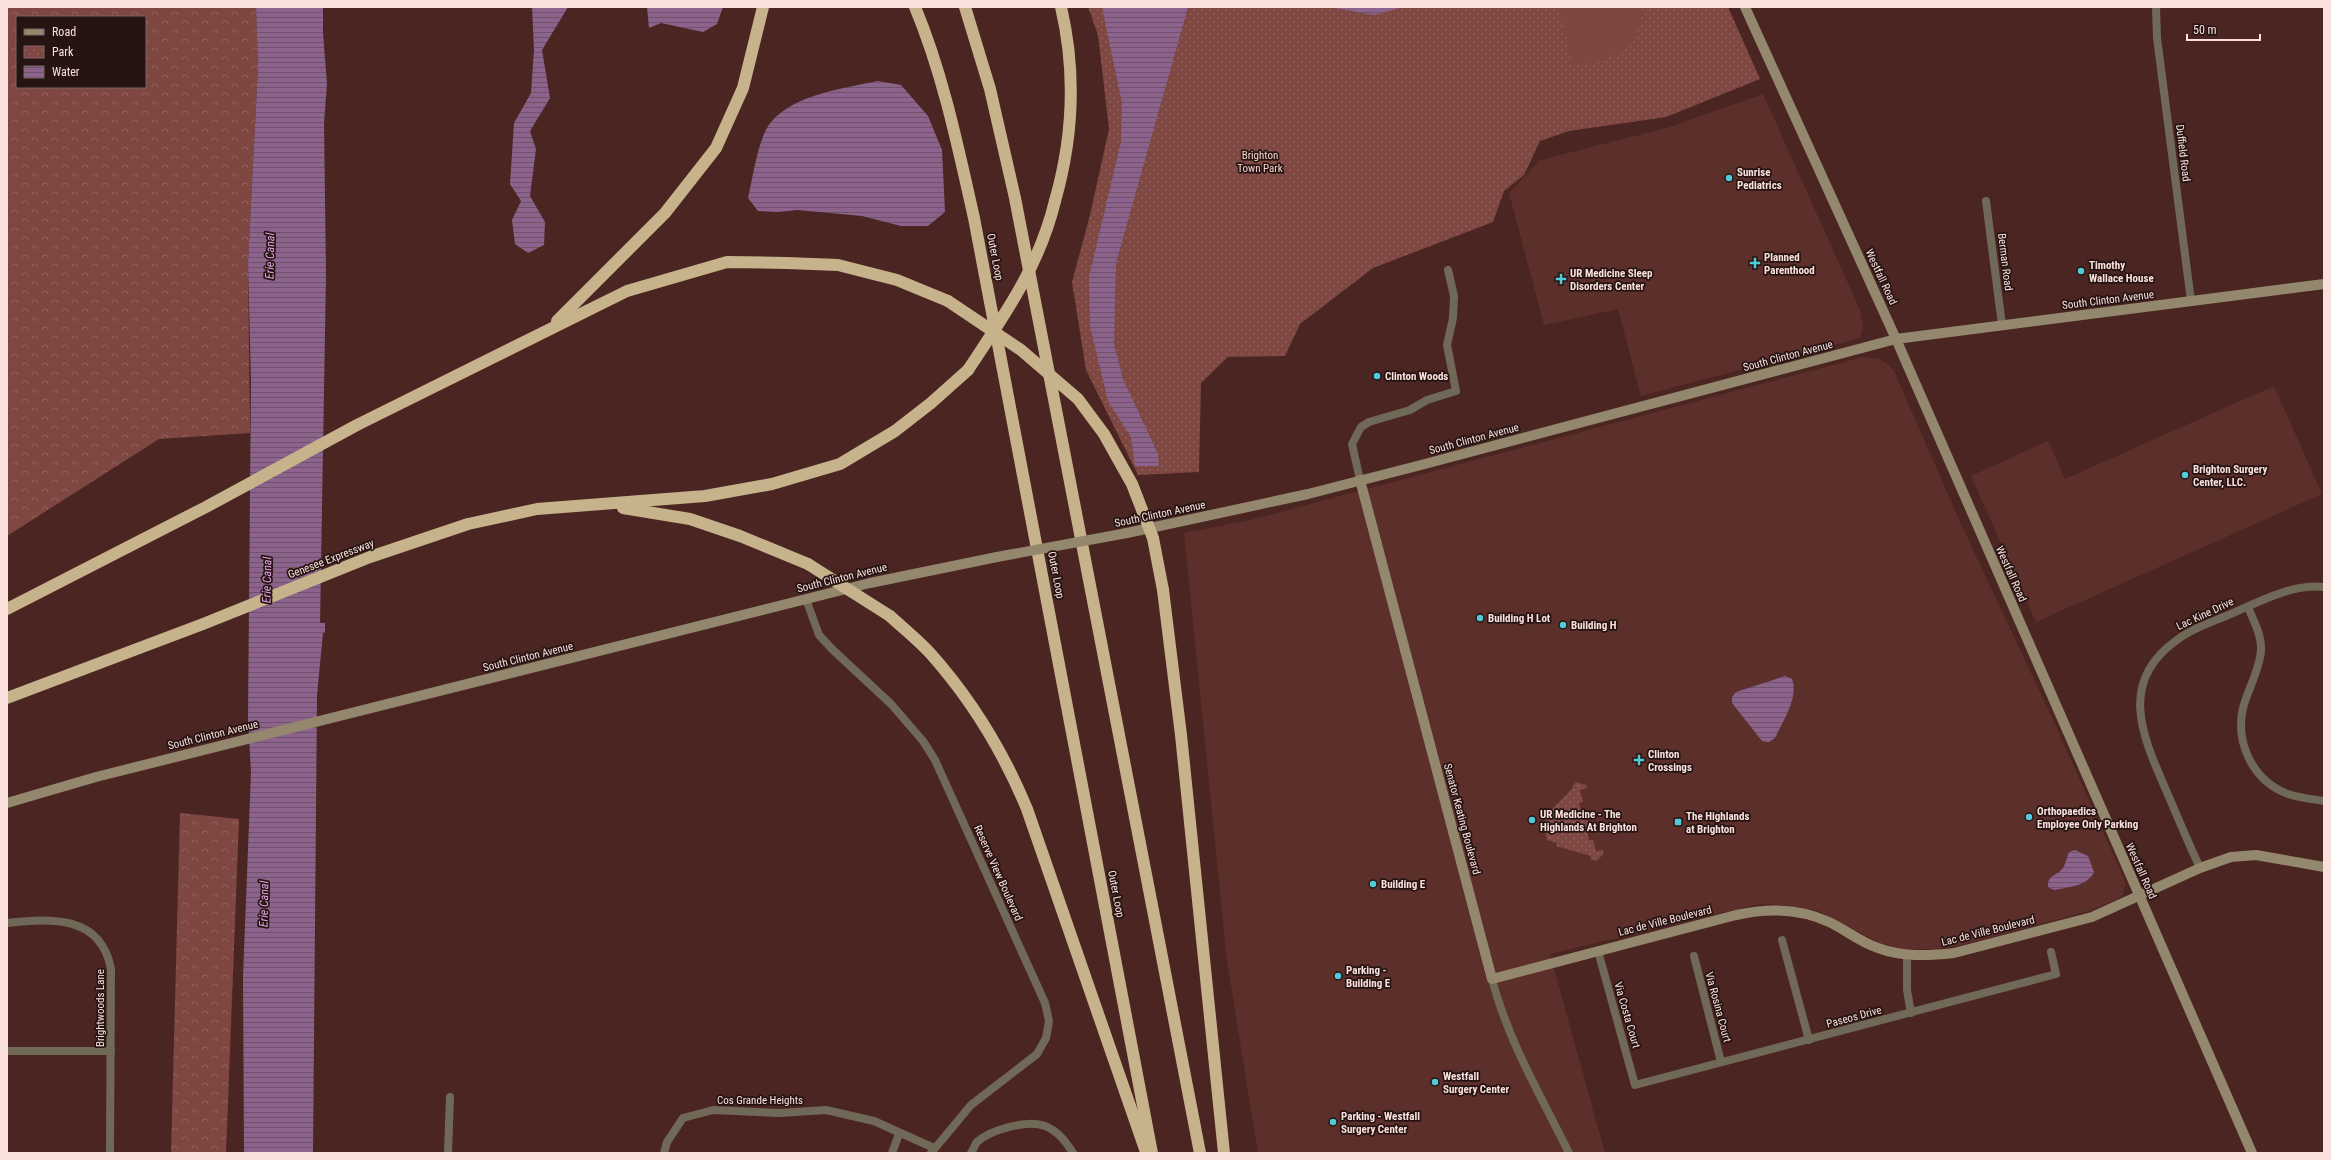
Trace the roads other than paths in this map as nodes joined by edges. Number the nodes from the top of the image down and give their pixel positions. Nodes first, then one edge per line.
1 (763, 7) edge
2 (915, 7) edge
3 (965, 7) edge
4 (1061, 7) edge
5 (1744, 7) edge
6 (2156, 7) edge
7 (1986, 201) dead end
8 (1448, 270) dead end
9 (2324, 284) edge
10 (2191, 301) junction
11 (2002, 326) junction
12 (551, 328) junction
13 (1896, 339) junction
14 (1360, 480) junction
15 (606, 505) junction
16 (2324, 587) edge
17 (806, 599) junction
18 (2248, 606) junction
19 (7, 609) edge
20 (7, 698) edge
21 (2324, 801) edge
22 (7, 803) edge
23 (2324, 867) edge
24 (2200, 868) junction
25 (2139, 896) junction
26 (7, 922) edge
27 (1782, 940) dead end
28 (1598, 951) junction
29 (2051, 952) dead end
30 (1907, 955) junction
31 (1694, 956) dead end
32 (1492, 979) junction
33 (1912, 1013) junction
34 (1809, 1040) junction
35 (7, 1051) edge
36 (111, 1051) junction
37 (1722, 1062) junction
38 (1635, 1085) joint
39 (450, 1098) dead end
40 (899, 1134) junction
41 (932, 1150) edge
42 (110, 1153) edge
43 (448, 1153) edge
44 (664, 1153) edge
45 (892, 1153) edge
46 (971, 1153) edge
47 (1073, 1153) edge
48 (1146, 1153) edge
49 (1152, 1153) edge
50 (1200, 1153) edge
51 (1224, 1153) edge
52 (1569, 1153) edge
53 (2252, 1153) edge

1 - 12 highway
2 - 49 highway, Outer Loop
3 - 50 highway
4 - 15 highway, bridge
5 - 13 street, Westfall Road
6 - 10 street, Duffield Road
7 - 11 street, Berman Road
8 - 14 street
9 - 10 street, South Clinton Avenue
10 - 11 street, South Clinton Avenue
11 - 13 street, South Clinton Avenue
12 - 19 highway
12 - 51 highway, bridge
13 - 14 street, South Clinton Avenue
13 - 25 street, Westfall Road
14 - 17 street, South Clinton Avenue, bridge
14 - 32 street, Senator Keating Boulevard
15 - 20 highway, Genesee Expressway
15 - 48 highway, bridge
16 - 18 street, Lac Kine Drive
17 - 22 street, South Clinton Avenue
17 - 41 street, Reserve View Boulevard
18 - 21 street
18 - 24 street, Lac Kine Drive
23 - 24 street, Lac de Ville Boulevard
24 - 25 street, Lac de Ville Boulevard
25 - 30 street, Lac de Ville Boulevard
25 - 53 street, Westfall Road
26 - 36 street, Brightwoods Lane
27 - 34 street
28 - 30 street, Lac de Ville Boulevard
28 - 32 street, Lac de Ville Boulevard
28 - 38 street, Via Costa Court
29 - 33 street, Paseos Drive
30 - 33 street
31 - 37 street, Via Rosina Court
32 - 52 street, Senator Keating Boulevard
33 - 34 street, Paseos Drive
34 - 37 street, Paseos Drive
35 - 36 street
36 - 42 street, Brightwoods Lane
37 - 38 street, Paseos Drive
39 - 43 street
40 - 41 street, Cos Grande Heights
40 - 44 street, Cos Grande Heights
40 - 45 street
46 - 47 street

